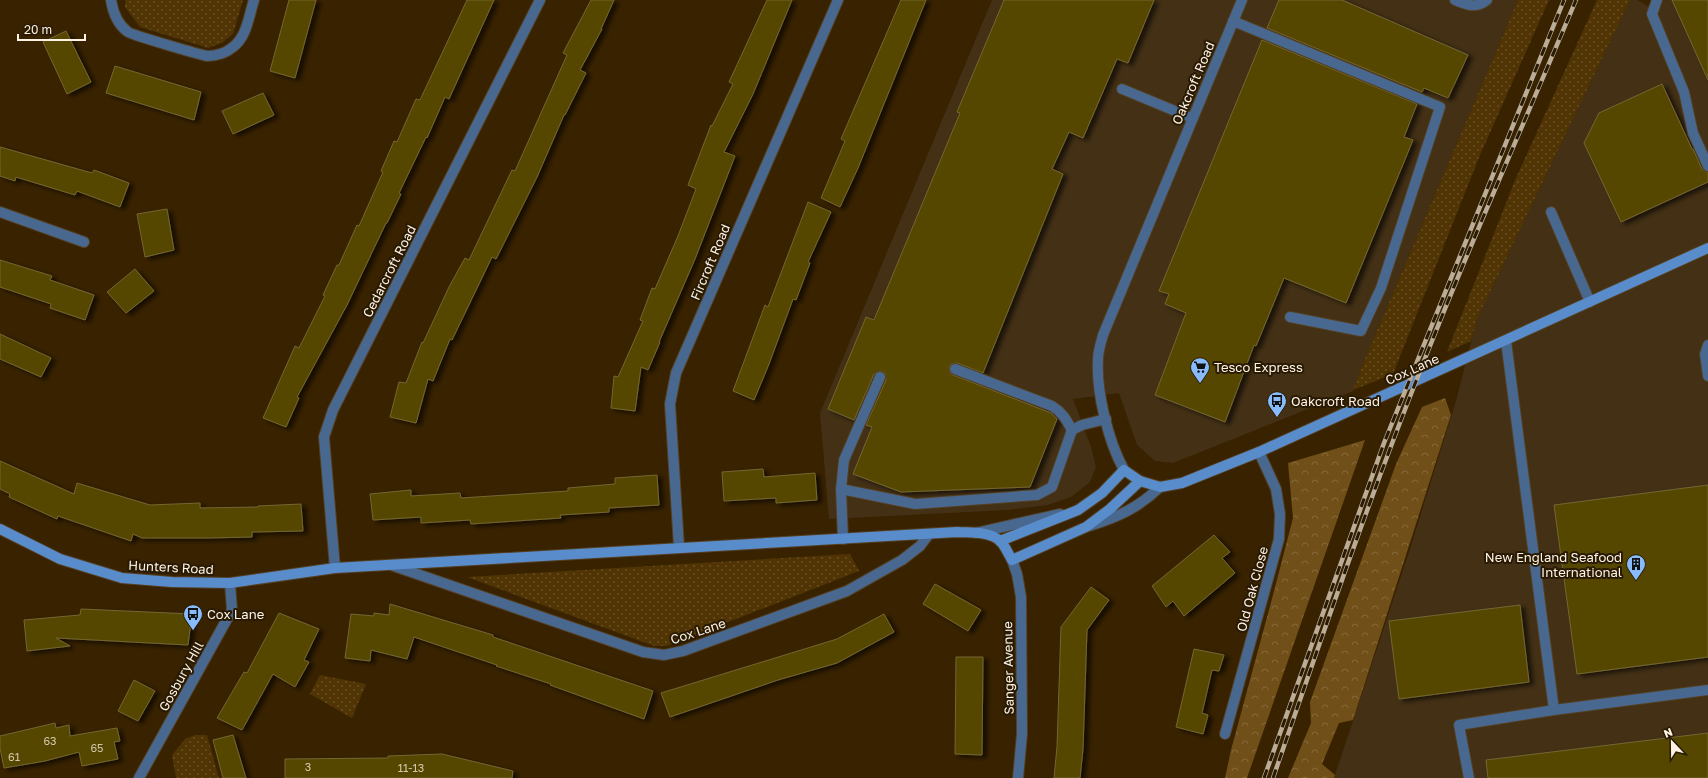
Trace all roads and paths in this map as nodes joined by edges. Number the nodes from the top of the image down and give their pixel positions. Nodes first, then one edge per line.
1 (111, 0) edge
2 (254, 0) edge
3 (540, 0) edge
4 (838, 0) edge
5 (1242, 0) edge
6 (1455, 0) edge
7 (1487, 0) edge
8 (1657, 0) edge
9 (1233, 22) junction
10 (1122, 89) dead end
11 (1192, 118) junction
12 (1708, 166) edge
13 (0, 212) edge
14 (1551, 212) dead end
15 (84, 242) dead end
16 (1708, 248) edge
17 (1590, 302) junction
18 (1290, 317) dead end
19 (1506, 341) junction
20 (1708, 345) edge
21 (955, 369) dead end
22 (1708, 376) edge
23 (880, 377) dead end
24 (1106, 419) junction
25 (1072, 430) junction
26 (1259, 452) junction
27 (1124, 470) junction
28 (1140, 481) junction
29 (1160, 487) junction
30 (841, 489) junction
31 (1078, 510) junction
32 (1086, 527) junction
33 (0, 529) edge
34 (976, 533) junction
35 (929, 534) junction
36 (843, 538) junction
37 (1000, 541) junction
38 (678, 547) junction
39 (1012, 560) junction
40 (391, 565) junction
41 (335, 568) junction
42 (230, 583) junction
43 (1708, 690) edge
44 (1554, 710) junction
45 (1226, 734) dead end
46 (139, 778) edge
47 (1018, 778) edge
48 (1468, 778) edge

1 - 2 street
3 - 41 street, Cedarcroft Road
4 - 38 street, Fircroft Road
5 - 9 street, Oakcroft Road
6 - 7 street
8 - 12 street
9 - 11 street, Oakcroft Road
9 - 18 street
10 - 11 street
11 - 24 street, Oakcroft Road
13 - 15 street
14 - 17 street
16 - 17 street, Cox Lane
17 - 19 street, Cox Lane
19 - 26 street, Cox Lane
19 - 44 street
20 - 22 street
21 - 25 street
23 - 30 street
24 - 25 street
24 - 27 street, Oakcroft Road
25 - 30 street
26 - 29 street, Cox Lane
26 - 45 street, Old Oak Close
27 - 28 street, Cox Lane
27 - 31 street
28 - 29 street, Cox Lane
28 - 32 street
29 - 32 street
30 - 36 street
31 - 34 street
31 - 37 street
32 - 39 street
33 - 42 street, Hunters Road
34 - 35 street, Cox Lane
34 - 37 street, Cox Lane
35 - 36 street, Cox Lane
35 - 40 street, Cox Lane
36 - 38 street, Cox Lane
37 - 39 street
38 - 40 street, Cox Lane
39 - 47 street, Sanger Avenue
40 - 41 street, Cox Lane
41 - 42 street, Cox Lane
42 - 46 street, Gosbury Hill
43 - 44 street
44 - 48 street

